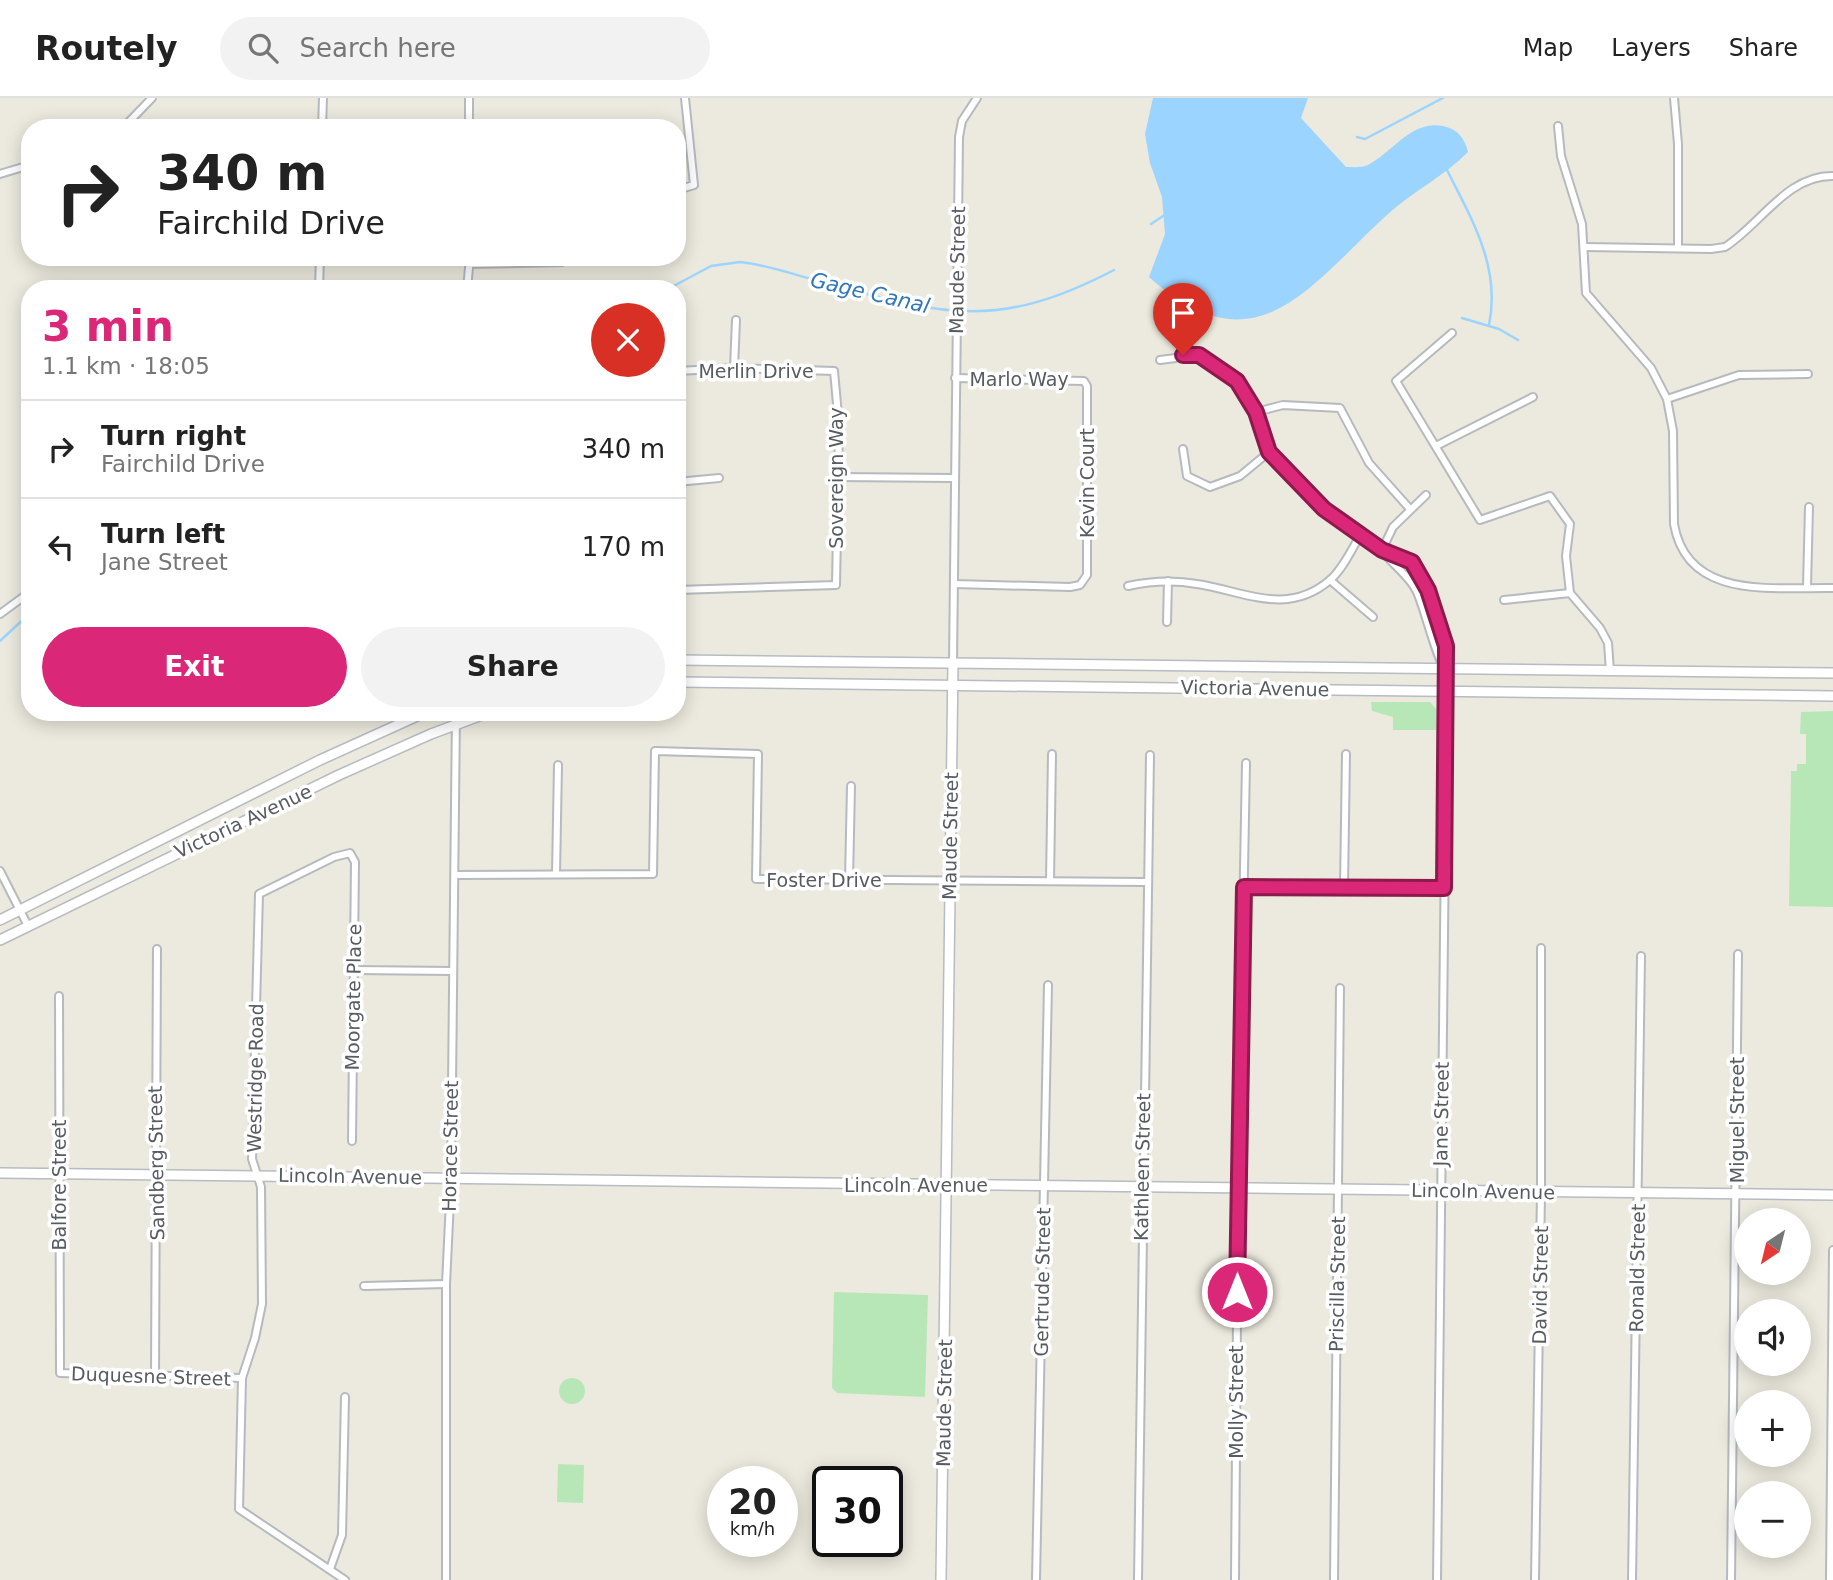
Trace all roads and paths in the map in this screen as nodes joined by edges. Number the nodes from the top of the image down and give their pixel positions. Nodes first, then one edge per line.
1 (152, 98) edge
2 (323, 98) edge
3 (469, 98) edge
4 (685, 98) edge
5 (977, 98) edge
6 (1674, 98) edge
7 (132, 119) edge
8 (322, 119) edge
9 (469, 119) edge
10 (1558, 127) dead end
11 (21, 168) edge
12 (0, 174) edge
13 (1833, 176) edge
14 (686, 187) edge
15 (1585, 247) junction
16 (1678, 248) junction
17 (736, 320) dead end
18 (1452, 333) dead end
19 (1160, 360) dead end
20 (734, 368) junction
21 (686, 371) edge
22 (834, 371) joint
23 (1808, 374) dead end
24 (955, 378) junction
25 (1084, 381) joint
26 (1533, 397) dead end
27 (1667, 399) junction
28 (1256, 412) junction
29 (1436, 446) junction
30 (1183, 449) dead end
31 (1269, 452) junction
32 (836, 477) junction
33 (719, 478) dead end
34 (954, 478) junction
35 (686, 481) edge
36 (1426, 495) dead end
37 (1809, 507) dead end
38 (1410, 509) junction
39 (1360, 536) junction
40 (1382, 550) junction
41 (1330, 580) junction
42 (1168, 581) junction
43 (954, 584) junction
44 (1128, 586) dead end
45 (1807, 587) junction
46 (1833, 588) edge
47 (686, 590) edge
48 (1570, 593) junction
49 (21, 599) edge
50 (1504, 600) dead end
51 (0, 614) edge
52 (1373, 617) dead end
53 (1167, 622) dead end
54 (686, 660) edge
55 (953, 663) junction
56 (1446, 670) junction
57 (1610, 671) junction
58 (1833, 673) edge
59 (686, 682) edge
60 (953, 684) junction
61 (1446, 691) junction
62 (1833, 696) edge
63 (406, 721) edge
64 (464, 721) edge
65 (456, 724) junction
66 (1052, 754) dead end
67 (1346, 754) dead end
68 (1150, 755) dead end
69 (1246, 763) dead end
70 (558, 765) dead end
71 (850, 786) dead end
72 (350, 853) joint
73 (0, 871) edge
74 (556, 874) junction
75 (455, 875) junction
76 (849, 880) junction
77 (949, 880) junction
78 (1050, 881) junction
79 (1147, 882) junction
80 (1244, 887) junction
81 (1344, 887) junction
82 (1444, 888) junction
83 (19, 911) junction
84 (0, 920) edge
85 (28, 926) junction
86 (0, 940) edge
87 (1541, 948) dead end
88 (157, 949) dead end
89 (1738, 954) dead end
90 (1641, 956) dead end
91 (352, 970) junction
92 (453, 971) junction
93 (1048, 985) dead end
94 (1340, 988) dead end
95 (59, 996) dead end
96 (352, 1141) dead end
97 (0, 1173) edge
98 (59, 1174) junction
99 (157, 1174) junction
100 (257, 1174) junction
101 (451, 1178) junction
102 (946, 1185) junction
103 (1044, 1186) junction
104 (1142, 1187) junction
105 (1238, 1188) junction
106 (1338, 1189) junction
107 (1440, 1190) junction
108 (1541, 1192) junction
109 (1638, 1194) junction
110 (1736, 1195) junction
111 (1833, 1195) edge
112 (1833, 1250) edge
113 (446, 1284) junction
114 (365, 1286) dead end
115 (60, 1373) joint
116 (155, 1376) junction
117 (242, 1378) junction
118 (345, 1397) dead end
119 (330, 1569) junction
120 (345, 1580) edge
121 (446, 1580) edge
122 (941, 1580) edge
123 (1036, 1580) edge
124 (1138, 1580) edge
125 (1235, 1580) edge
126 (1335, 1580) edge
127 (1437, 1580) edge
128 (1535, 1580) edge
129 (1632, 1580) edge
130 (1731, 1580) edge
131 (1830, 1580) edge

1 - 7 street
2 - 8 street
3 - 9 street
4 - 14 street
5 - 24 street, Maude Street
6 - 16 street
10 - 15 street
11 - 12 street
13 - 16 street
15 - 16 street
15 - 27 street
17 - 20 street
18 - 29 street
19 - 28 street
20 - 21 street, Merlin Drive
20 - 22 street, Merlin Drive
22 - 32 street, Sovereign Way
23 - 27 street
24 - 25 street, Marlo Way
24 - 34 street, Maude Street
25 - 43 street, Kevin Court
26 - 29 street
27 - 45 street
28 - 31 street
28 - 38 street
29 - 48 street
30 - 31 street
31 - 39 street
32 - 34 street
32 - 47 street, Sovereign Way
33 - 35 street
34 - 43 street, Maude Street
36 - 38 street
37 - 45 street
38 - 40 street
39 - 40 street
39 - 41 street
40 - 56 street
40 - 56 street, Jane Street
41 - 42 street
41 - 52 street
42 - 44 street
42 - 53 street
43 - 55 street, Maude Street
45 - 46 street
48 - 50 street
48 - 57 street
49 - 51 street
54 - 55 main road, Victoria Avenue
55 - 56 main road, Victoria Avenue
55 - 60 main road, Maude Street
56 - 57 main road, Victoria Avenue
56 - 61 street, Jane Street
57 - 58 main road, Victoria Avenue
59 - 60 main road, Victoria Avenue
60 - 61 main road, Victoria Avenue
60 - 77 main road, Maude Street
61 - 62 main road, Victoria Avenue
61 - 82 street, Jane Street
63 - 83 main road, Victoria Avenue
64 - 65 main road, Victoria Avenue
65 - 75 street, Horace Street
65 - 85 main road, Victoria Avenue
66 - 78 street
67 - 81 street
68 - 79 street, Kathleen Street
69 - 80 street, Molly Street
70 - 74 street
71 - 76 street
72 - 91 street, Moorgate Place
72 - 100 street, Westridge Road
73 - 83 street
74 - 75 street, Foster Drive
74 - 76 street, Foster Drive
75 - 92 street, Horace Street
76 - 77 street, Foster Drive
77 - 78 street, Foster Drive
77 - 102 main road, Maude Street
78 - 79 street, Foster Drive
79 - 104 street, Kathleen Street
80 - 81 street
80 - 105 street, Molly Street
81 - 82 street
82 - 107 street, Jane Street
83 - 84 main road, Victoria Avenue
83 - 85 street
85 - 86 main road, Victoria Avenue
87 - 108 street, David Street
88 - 99 street, Sandberg Street
89 - 110 street, Miguel Street
90 - 109 street, Ronald Street
91 - 92 street
91 - 96 street, Moorgate Place
92 - 101 street, Horace Street
93 - 103 street, Gertrude Street
94 - 106 street, Priscilla Street
95 - 98 street, Balfore Street
97 - 98 main road, Lincoln Avenue
98 - 99 main road, Lincoln Avenue
98 - 115 street, Balfore Street
99 - 100 main road, Lincoln Avenue
99 - 116 street, Sandberg Street
100 - 101 main road, Lincoln Avenue
100 - 117 street, Westridge Road
101 - 102 main road, Lincoln Avenue
101 - 113 street, Horace Street
102 - 103 main road, Lincoln Avenue
102 - 122 main road, Maude Street
103 - 104 main road, Lincoln Avenue
103 - 123 street, Gertrude Street
104 - 105 main road, Lincoln Avenue
104 - 124 street, Kathleen Street
105 - 106 main road, Lincoln Avenue
105 - 125 street, Molly Street
106 - 107 main road, Lincoln Avenue
106 - 126 street, Priscilla Street
107 - 108 main road, Lincoln Avenue
107 - 127 street, Jane Street
108 - 109 main road, Lincoln Avenue
108 - 128 street, David Street
109 - 110 main road, Lincoln Avenue
109 - 129 street, Ronald Street
110 - 111 main road, Lincoln Avenue
110 - 130 street, Miguel Street
112 - 131 street
113 - 114 street
113 - 121 street, Horace Street
115 - 116 street, Duquesne Street
116 - 117 street, Duquesne Street
117 - 119 street, Westridge Road
118 - 119 street
119 - 120 street, Westridge Road

